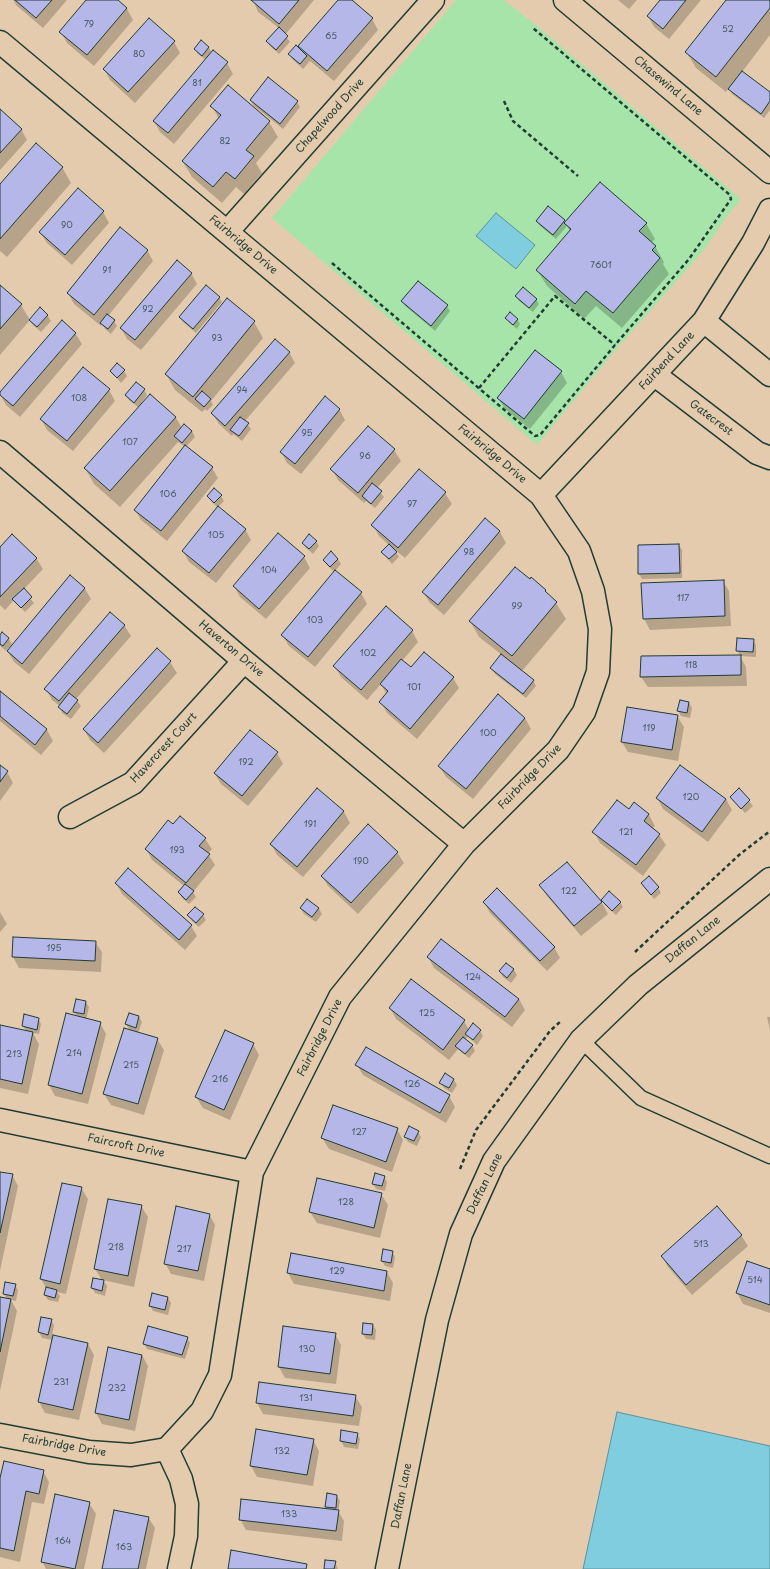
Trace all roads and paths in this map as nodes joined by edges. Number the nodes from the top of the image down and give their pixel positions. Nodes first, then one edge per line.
1 (565, 0) edge
2 (430, 1) edge
3 (533, 28) dead end
4 (0, 42) edge
5 (504, 101) dead end
6 (770, 172) edge
7 (578, 176) dead end
8 (770, 210) edge
9 (227, 232) junction
10 (332, 263) dead end
11 (704, 321) junction
12 (614, 345) junction
13 (655, 375) junction
14 (770, 375) edge
15 (479, 388) junction
16 (0, 452) edge
17 (770, 458) edge
18 (541, 495) junction
19 (244, 661) junction
20 (70, 817) dead end
21 (464, 844) junction
22 (770, 879) edge
23 (581, 1040) junction
24 (0, 1120) edge
25 (770, 1156) edge
26 (252, 1172) junction
27 (0, 1435) edge
28 (167, 1449) junction
29 (179, 1569) edge
30 (387, 1569) edge

1 - 6 street, Chasewind Lane
2 - 9 street, Chapelwood Drive
3 - 12 path
4 - 9 street, Fairbridge Drive
5 - 7 path
8 - 11 street, Fairbend Lane
9 - 18 street, Fairbridge Drive
10 - 15 path
11 - 13 street, Fairbend Lane
11 - 14 street
12 - 15 path
12 - 15 path
13 - 17 street, Gatecrest
13 - 18 street, Fairbend Lane
16 - 19 street, Haverton Drive
18 - 21 street, Fairbridge Drive
19 - 20 street, Havercrest Court
19 - 21 street, Haverton Drive
21 - 26 street, Fairbridge Drive
22 - 23 street, Daffan Lane
23 - 25 lane
23 - 30 street, Daffan Lane
24 - 26 street, Faircroft Drive
26 - 28 street, Fairbridge Drive
27 - 28 street, Fairbridge Drive
28 - 29 street

